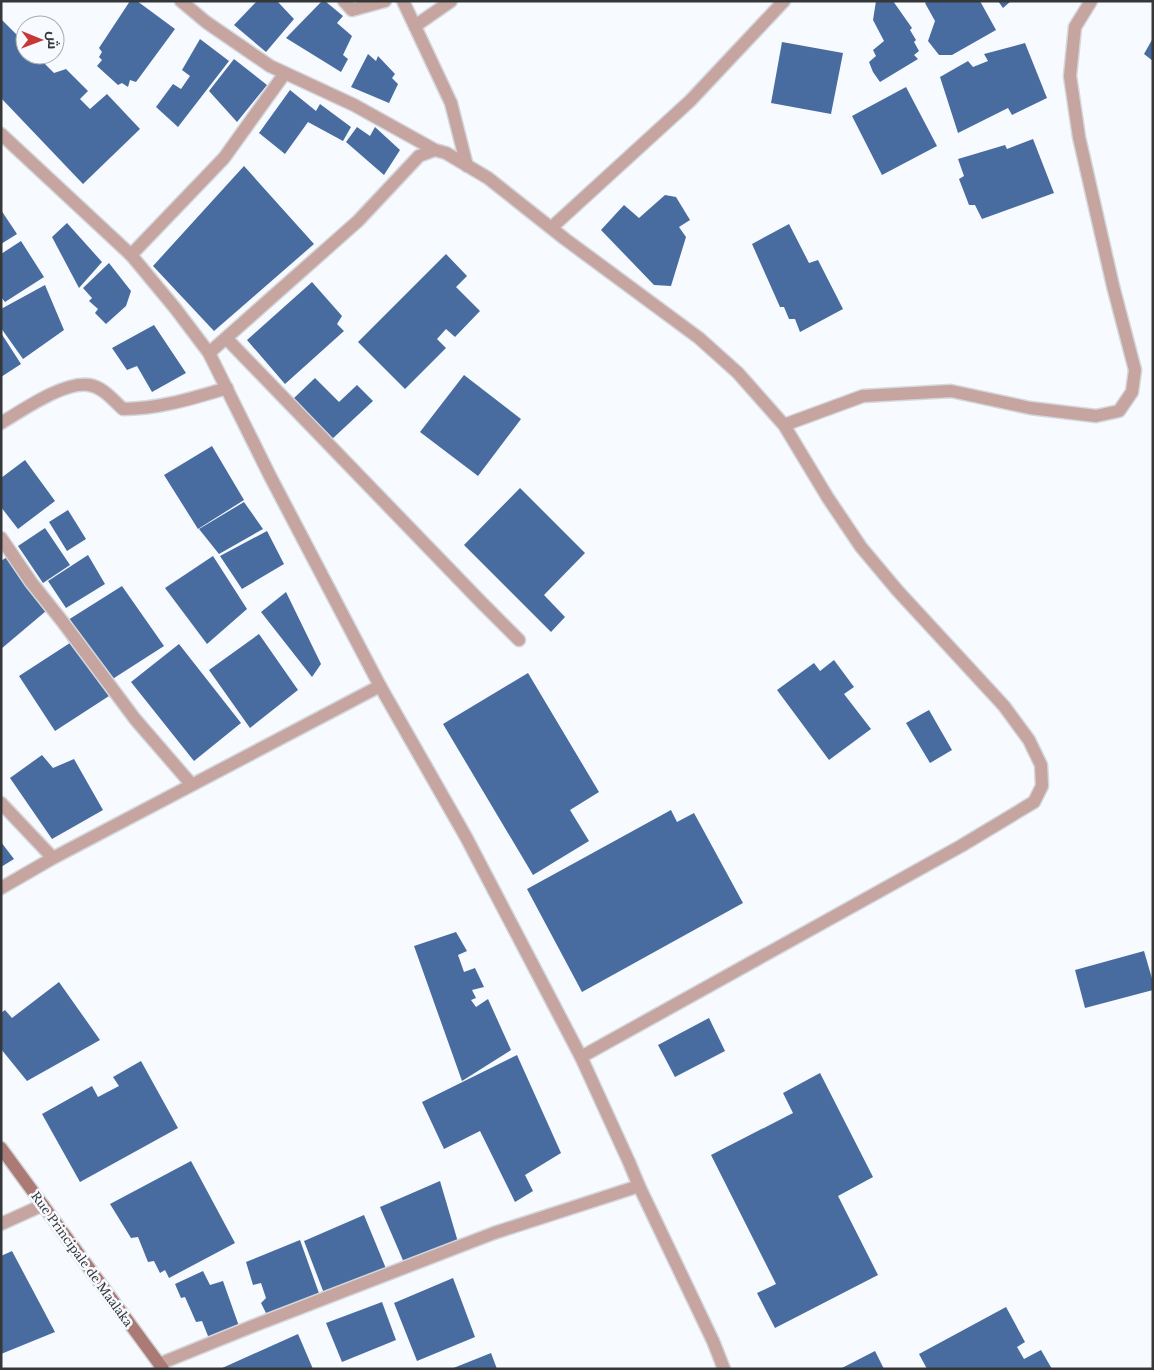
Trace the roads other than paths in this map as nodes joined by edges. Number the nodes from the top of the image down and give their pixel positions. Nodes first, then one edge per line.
1 (181, 1) edge
2 (344, 1) edge
3 (384, 1) edge
4 (403, 1) edge
5 (451, 1) edge
6 (784, 1) edge
7 (1091, 1) edge
8 (415, 26) junction
9 (285, 73) junction
10 (1, 134) edge
11 (434, 150) junction
12 (467, 166) junction
13 (551, 228) junction
14 (131, 255) junction
15 (226, 338) junction
16 (209, 353) junction
17 (227, 388) junction
18 (1, 423) edge
19 (784, 425) junction
20 (1, 538) edge
21 (519, 640) dead end
22 (380, 686) junction
23 (192, 786) junction
24 (1, 803) edge
25 (53, 858) junction
26 (1, 888) edge
27 (580, 1056) junction
28 (1, 1148) edge
29 (639, 1186) junction
30 (43, 1206) junction
31 (1, 1224) edge
32 (161, 1366) edge
33 (724, 1369) edge

1 - 9 street
2 - 3 street
4 - 8 street
5 - 8 street
6 - 13 street
7 - 19 street
8 - 12 street
9 - 11 street
9 - 14 street
10 - 14 street
11 - 12 street
11 - 15 street
12 - 13 street
13 - 19 street
14 - 16 street
15 - 16 street
15 - 21 street
16 - 17 street
17 - 18 street
17 - 22 street
19 - 27 street
20 - 23 street
22 - 23 street
22 - 27 street
23 - 25 street
24 - 25 street
25 - 26 street
27 - 29 street
28 - 30 main road, Rue Principale de Maalaka
29 - 32 street
29 - 33 street
30 - 31 street
30 - 32 main road, Rue Principale de Maalaka

